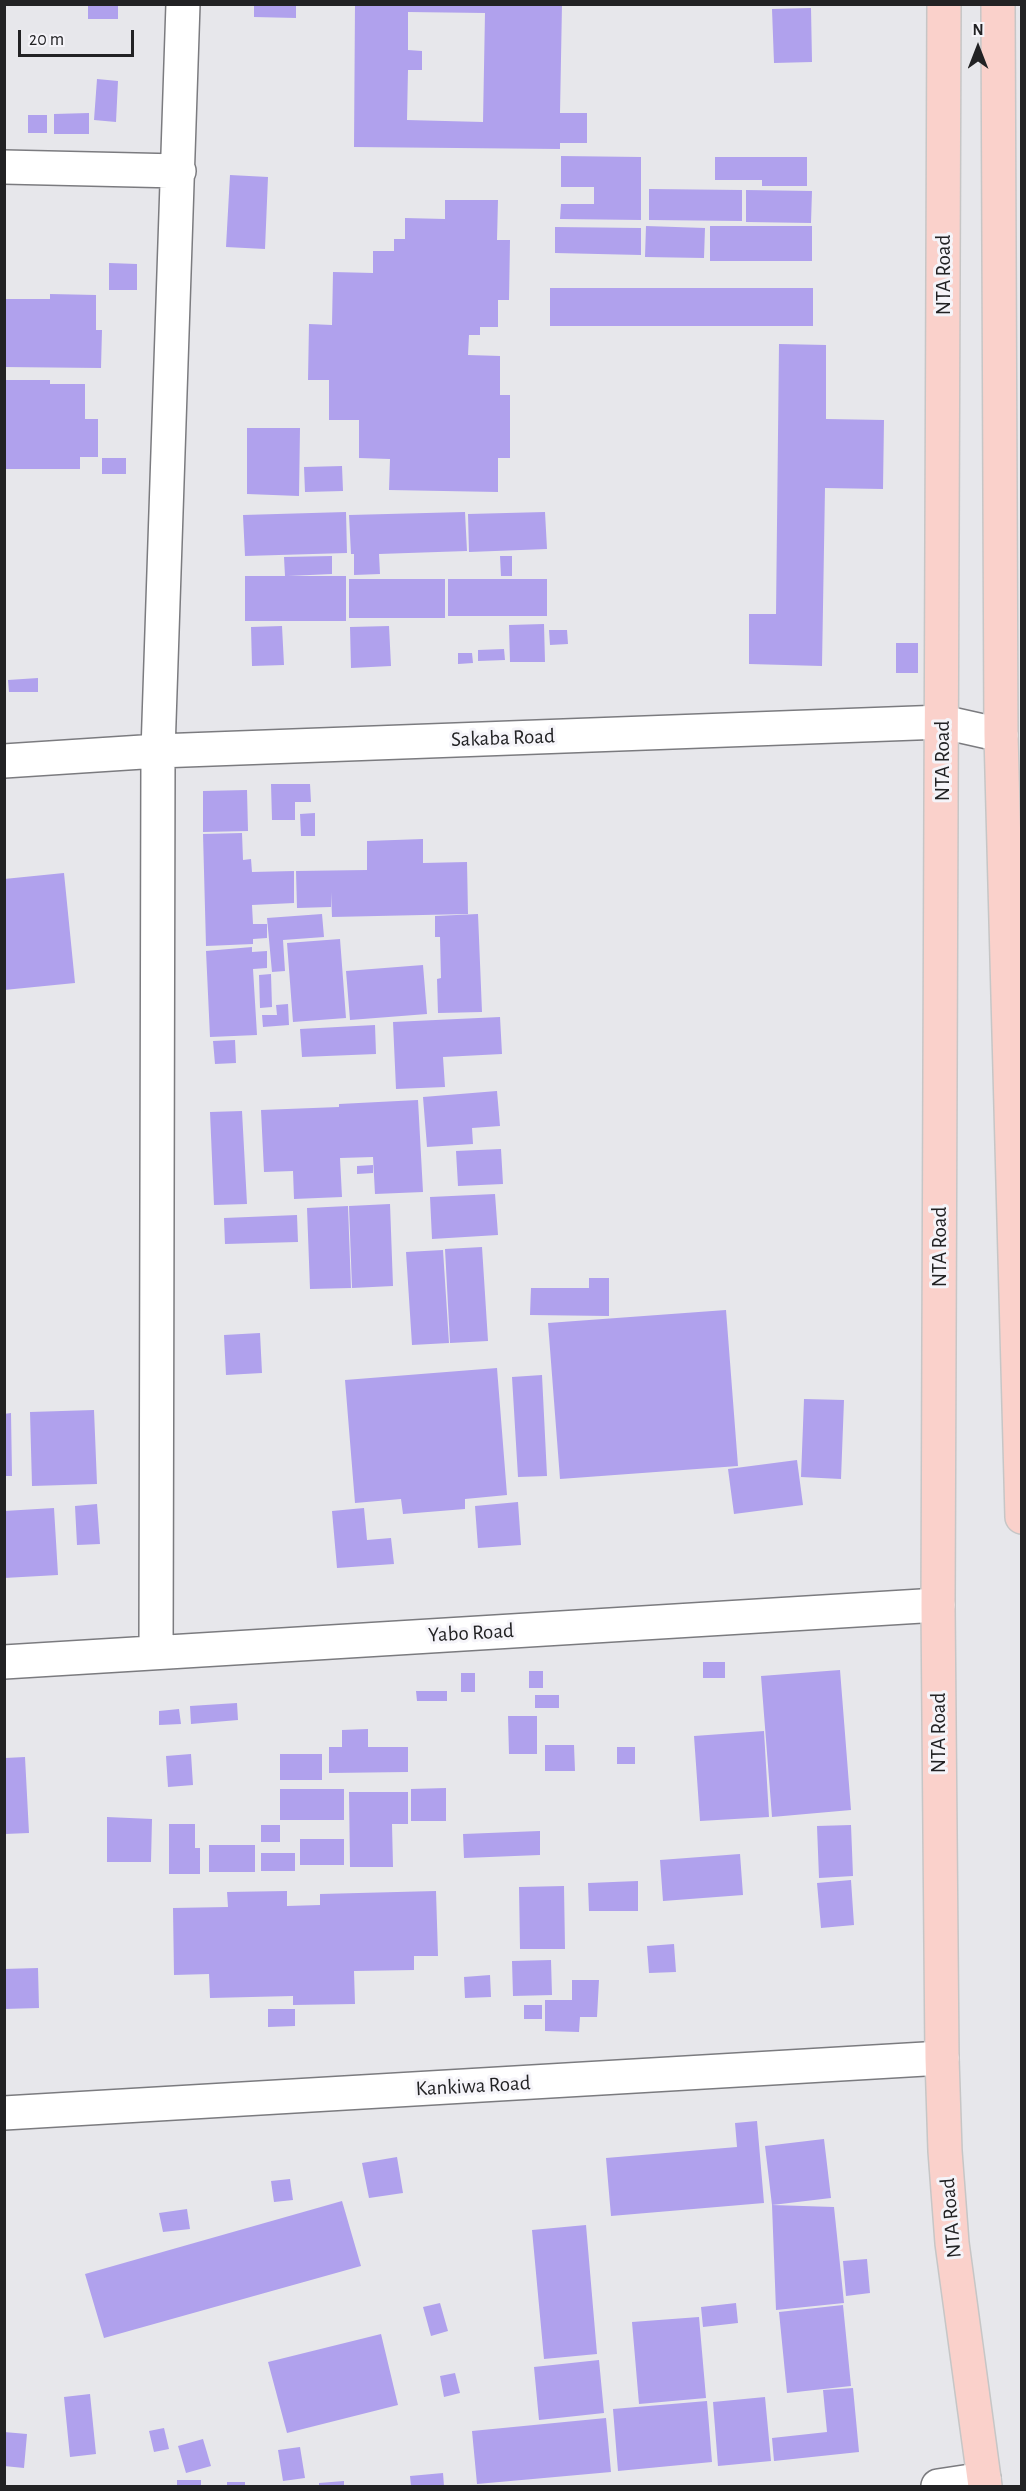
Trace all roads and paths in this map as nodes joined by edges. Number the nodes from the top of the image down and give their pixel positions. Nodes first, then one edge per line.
1 (183, 4) edge
2 (944, 4) edge
3 (998, 4) edge
4 (4, 167) edge
5 (179, 171) junction
6 (943, 722) junction
7 (1001, 735) junction
8 (158, 751) junction
9 (4, 761) edge
10 (1022, 1517) edge
11 (938, 1605) junction
12 (156, 1652) junction
13 (4, 1662) edge
14 (942, 2058) junction
15 (4, 2113) edge
16 (984, 2483) edge
17 (938, 2487) edge

1 - 5 street
2 - 6 main road, NTA Road
3 - 7 main road
4 - 5 street
5 - 8 street
6 - 7 street, Sakaba Road
6 - 8 street, Sakaba Road
6 - 11 main road, NTA Road
7 - 10 main road
8 - 9 street, Sakaba Road
8 - 12 street
11 - 12 street, Yabo Road
11 - 14 main road, NTA Road
12 - 13 street, Yabo Road
14 - 15 street, Kankiwa Road
14 - 16 main road, NTA Road
16 - 17 street

